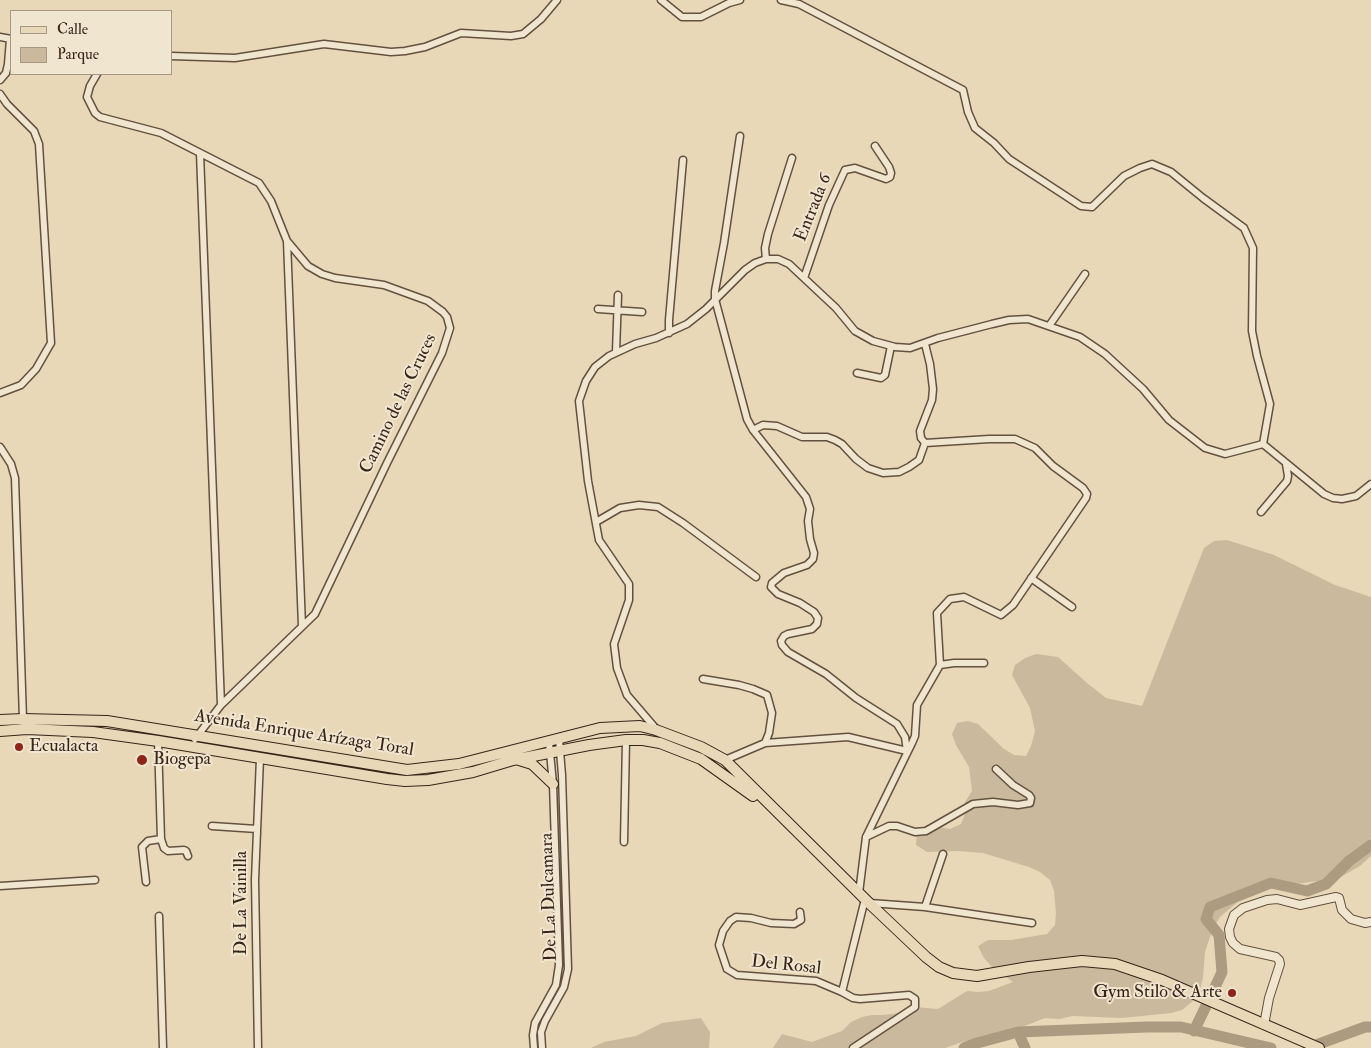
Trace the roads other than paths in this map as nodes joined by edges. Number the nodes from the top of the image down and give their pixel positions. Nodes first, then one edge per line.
1 (557, 0) edge
2 (661, 0) edge
3 (740, 0) edge
4 (781, 0) edge
5 (10, 47) edge
6 (172, 56) edge
7 (96, 75) edge
8 (0, 80) edge
9 (0, 94) edge
10 (740, 136) dead end
11 (875, 146) dead end
12 (200, 153) junction
13 (792, 158) dead end
14 (683, 160) dead end
15 (287, 241) junction
16 (766, 259) junction
17 (1084, 274) dead end
18 (804, 278) junction
19 (618, 295) dead end
20 (715, 299) junction
21 (598, 310) dead end
22 (617, 311) junction
23 (642, 312) dead end
24 (1048, 326) junction
25 (669, 333) junction
26 (925, 344) junction
27 (891, 346) junction
28 (616, 352) junction
29 (856, 373) dead end
30 (0, 393) edge
31 (753, 430) junction
32 (925, 443) junction
33 (1263, 444) junction
34 (0, 447) edge
35 (1286, 464) junction
36 (1371, 484) edge
37 (1261, 512) dead end
38 (596, 522) junction
39 (756, 577) dead end
40 (1031, 578) junction
41 (1072, 607) dead end
42 (302, 626) junction
43 (984, 663) dead end
44 (940, 665) junction
45 (703, 680) dead end
46 (221, 705) junction
47 (23, 719) junction
48 (0, 720) edge
49 (656, 730) junction
50 (0, 731) edge
51 (197, 735) junction
52 (626, 740) junction
53 (158, 741) junction
54 (660, 743) junction
55 (765, 743) junction
56 (555, 746) junction
57 (192, 747) junction
58 (907, 751) junction
59 (260, 758) junction
60 (513, 760) junction
61 (725, 760) junction
62 (996, 769) dead end
63 (553, 784) junction
64 (780, 816) junction
65 (212, 826) dead end
66 (257, 829) junction
67 (866, 837) junction
68 (161, 839) junction
69 (624, 842) dead end
70 (943, 854) dead end
71 (188, 856) dead end
72 (95, 880) dead end
73 (146, 882) dead end
74 (0, 886) edge
75 (864, 899) junction
76 (925, 907) junction
77 (800, 912) dead end
78 (159, 916) dead end
79 (1371, 922) edge
80 (1032, 923) dead end
81 (842, 992) junction
82 (1264, 1025) junction
83 (162, 1048) edge
84 (258, 1048) edge
85 (534, 1048) edge
86 (542, 1048) edge
87 (853, 1048) edge
88 (1320, 1048) edge

1 - 6 street
2 - 3 street
4 - 33 street
5 - 8 street
7 - 12 street, Camino de las Cruces
9 - 30 street
10 - 20 street
11 - 18 street, Entrada 6
12 - 15 street, Camino de las Cruces
12 - 46 street
13 - 16 street
14 - 25 street
15 - 42 street
15 - 42 street, Camino de las Cruces
16 - 18 street
16 - 20 street
17 - 24 street
18 - 27 street
19 - 22 street
20 - 25 street
20 - 31 street
21 - 22 street
22 - 23 street
22 - 28 street
24 - 26 street
24 - 33 street
25 - 28 street
26 - 27 street
26 - 32 street
27 - 29 street
28 - 38 street
31 - 32 street
31 - 58 street
32 - 40 street
33 - 35 street
34 - 47 street
35 - 36 street
35 - 37 street
38 - 39 street
38 - 49 street
40 - 41 street
40 - 44 street
42 - 46 street, Camino de las Cruces
43 - 44 street
44 - 58 street
45 - 55 street
46 - 51 street, Camino de las Cruces
47 - 48 main road, Avenida Enrique Arízaga Toral
47 - 51 main road, Avenida Enrique Arízaga Toral
49 - 54 street
49 - 56 main road, Avenida Enrique Arízaga Toral
49 - 61 main road, Avenida Enrique Arízaga Toral
50 - 53 main road, Avenida Enrique Arízaga Toral
51 - 56 main road, Avenida Enrique Arízaga Toral
51 - 57 street, Camino de las Cruces
52 - 54 main road, Avenida Enrique Arízaga Toral
52 - 56 main road, Avenida Enrique Arízaga Toral
52 - 69 street
53 - 57 main road, Avenida Enrique Arízaga Toral
53 - 68 street
54 - 64 main road, Avenida Enrique Arízaga Toral
55 - 58 street
55 - 61 street
56 - 60 main road, Avenida Enrique Arízaga Toral
56 - 63 street, De La Dulcamara
56 - 86 street, De La Dulcamara
57 - 59 main road, Avenida Enrique Arízaga Toral
58 - 67 street
59 - 60 main road, Avenida Enrique Arízaga Toral
59 - 66 street, De La Vainilla
60 - 63 main road
61 - 64 main road, Avenida Enrique Arízaga Toral
62 - 67 street
63 - 85 street, De La Dulcamara
64 - 75 main road, Avenida Enrique Arízaga Toral
65 - 66 street
66 - 84 street, De La Vainilla
67 - 75 street
68 - 71 street
68 - 73 street
70 - 76 street
72 - 74 street
75 - 76 street
75 - 81 street
75 - 82 main road, Avenida Enrique Arízaga Toral
76 - 80 street
77 - 81 street, Del Rosal
78 - 83 street
79 - 82 street
81 - 87 street, Del Rosal
82 - 88 main road, Avenida Enrique Arízaga Toral

